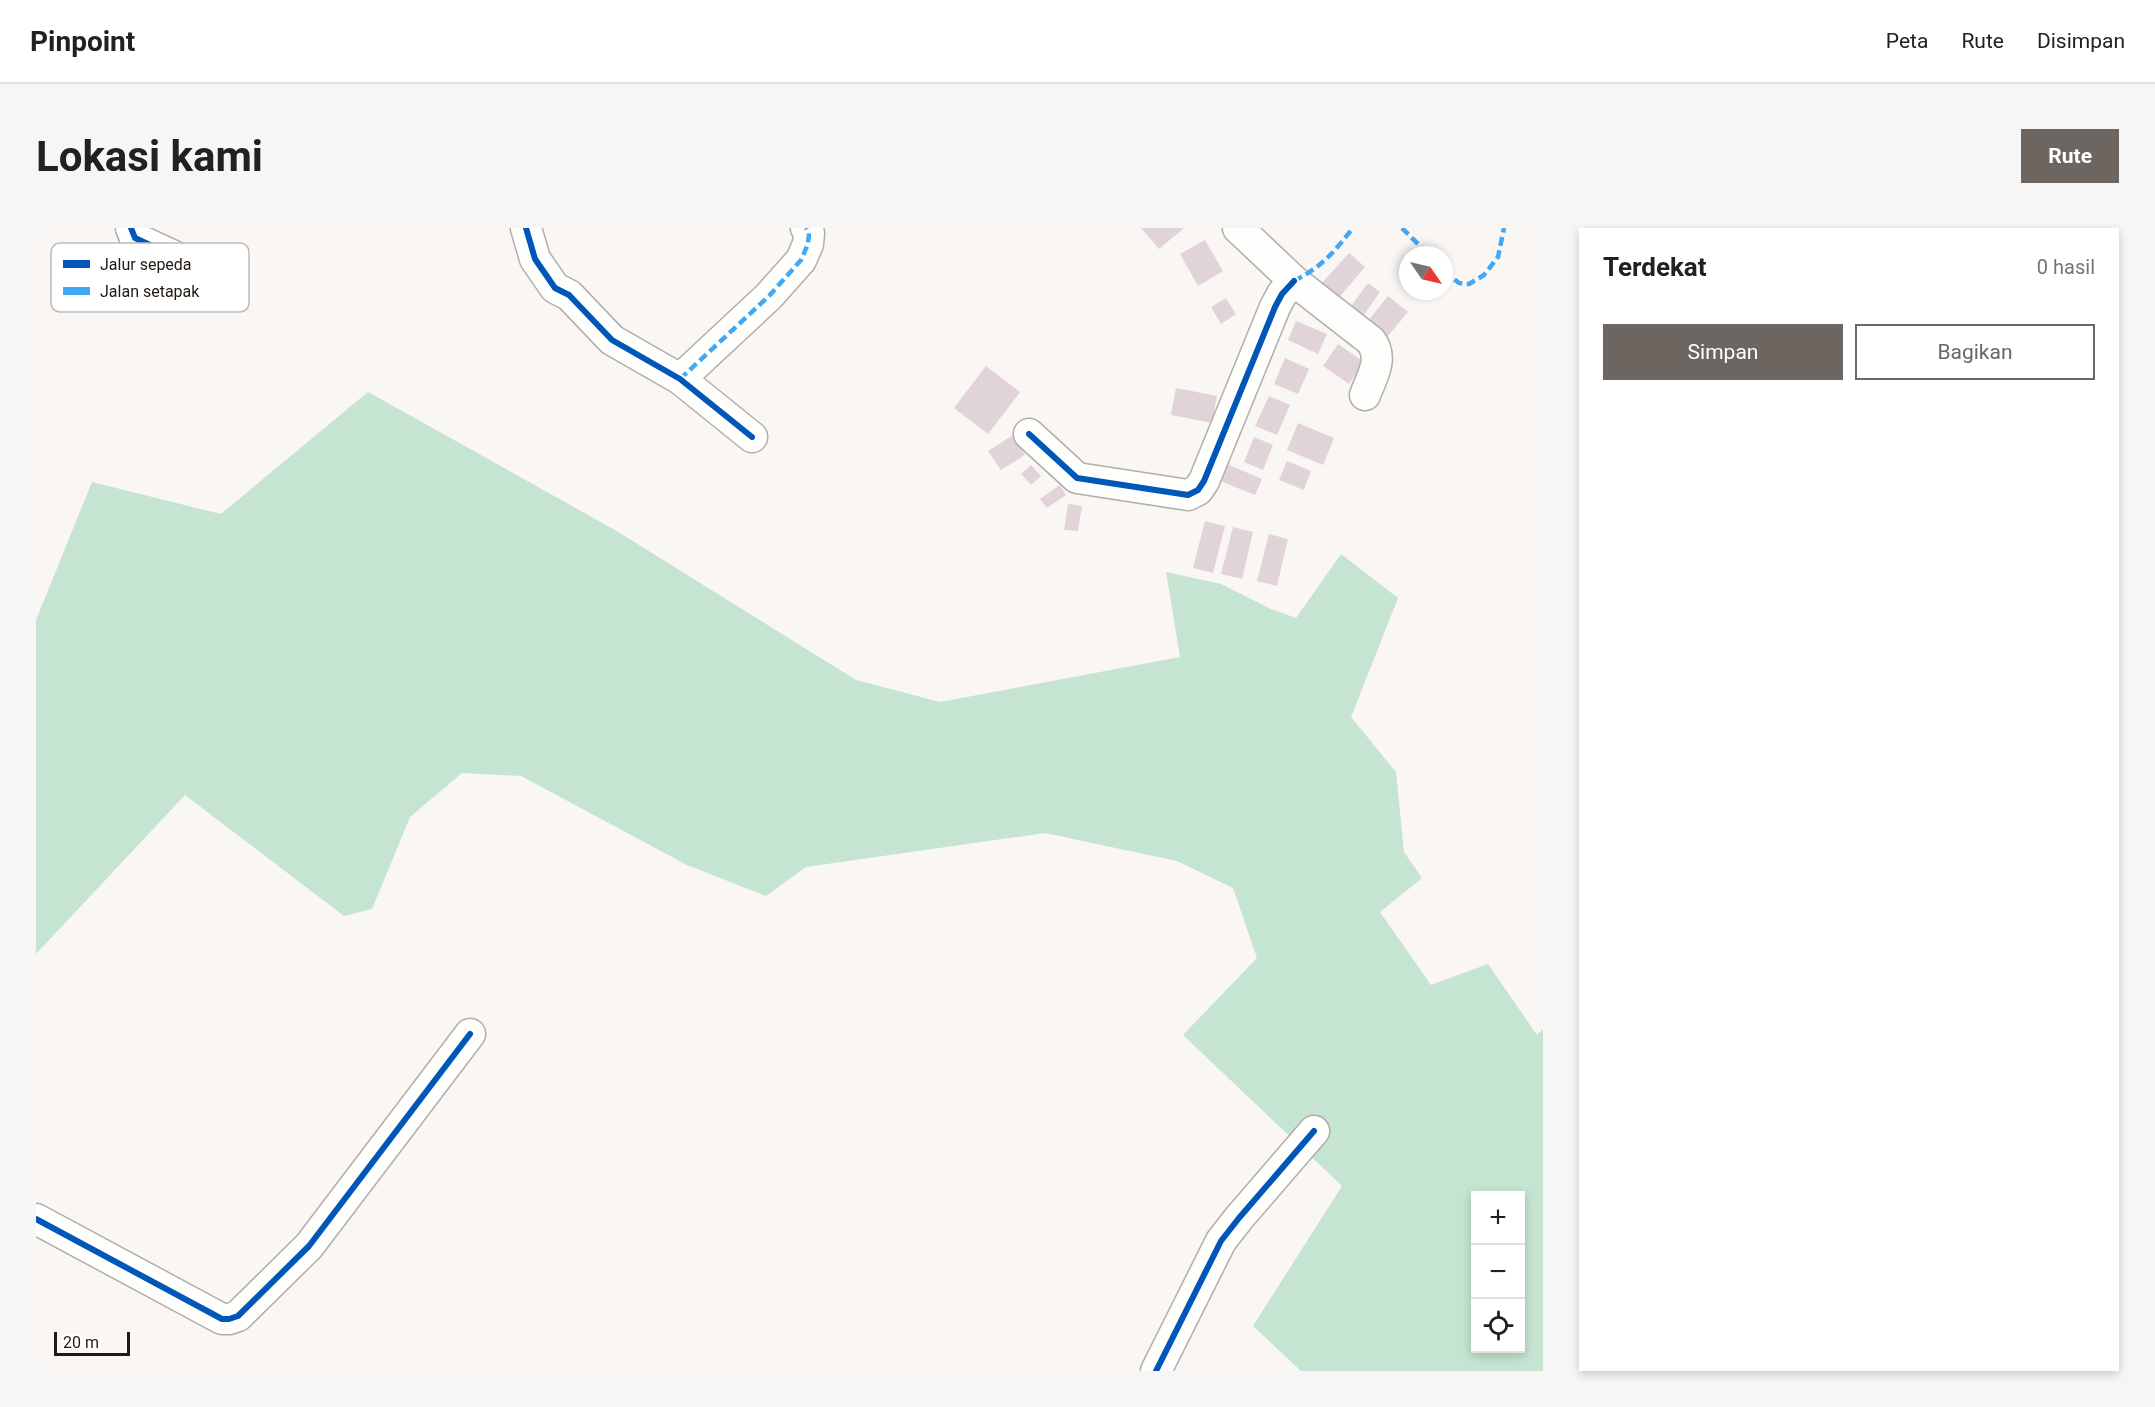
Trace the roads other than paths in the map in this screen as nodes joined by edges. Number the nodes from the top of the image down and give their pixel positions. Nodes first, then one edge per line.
1 (131, 228) edge
2 (526, 228) edge
3 (806, 228) edge
4 (1238, 228) edge
5 (146, 243) edge
6 (1294, 281) junction
7 (680, 379) junction
8 (1365, 395) dead end
9 (1029, 434) dead end
10 (752, 437) dead end
11 (470, 1035) dead end
12 (1314, 1131) dead end
13 (36, 1219) edge
14 (1156, 1371) edge

1 - 5 street
2 - 7 street
3 - 7 street
4 - 6 street
6 - 8 street
6 - 9 street
7 - 10 street
11 - 13 street
12 - 14 street

